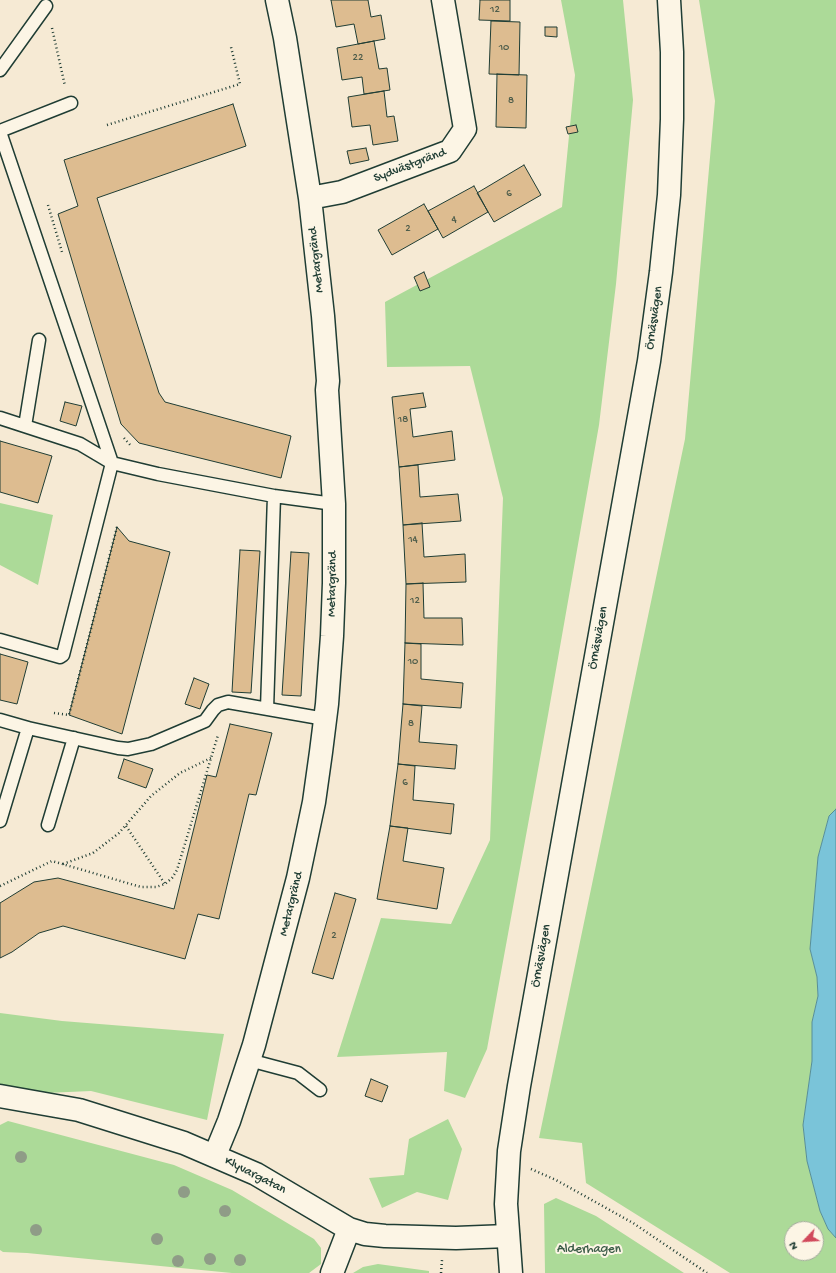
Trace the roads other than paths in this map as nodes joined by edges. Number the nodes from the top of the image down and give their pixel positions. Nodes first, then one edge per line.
1 (277, 0) edge
2 (443, 0) edge
3 (669, 0) edge
4 (46, 6) road end
5 (0, 70) edge
6 (71, 103) road end
7 (0, 131) edge
8 (5, 167) edge
9 (310, 198) junction
10 (40, 340) dead end
11 (0, 418) edge
12 (25, 426) junction
13 (112, 463) junction
14 (274, 496) junction
15 (334, 504) junction
16 (0, 640) edge
17 (267, 709) junction
18 (0, 720) edge
19 (325, 720) junction
20 (28, 728) junction
21 (74, 738) junction
22 (0, 821) edge
23 (48, 825) dead end
24 (249, 1060) junction
25 (320, 1090) dead end
26 (0, 1096) edge
27 (214, 1156) junction
28 (349, 1229) junction
29 (508, 1236) junction
30 (332, 1273) edge
31 (511, 1273) edge

1 - 9 street, Metargränd
2 - 9 street, Sydvästgränd
3 - 29 street, Örnäsvägen
4 - 5 lane
6 - 7 lane
7 - 8 lane
8 - 13 lane
9 - 15 street, Metargränd
10 - 12 lane
11 - 12 lane
12 - 13 lane
13 - 14 lane
13 - 16 lane
14 - 15 lane
14 - 17 lane
15 - 19 street, Metargränd
17 - 19 lane
17 - 21 lane
18 - 20 lane
19 - 24 street, Metargränd
20 - 21 lane
20 - 22 lane
21 - 23 lane
24 - 25 lane
24 - 27 street, Metargränd
26 - 27 street, Klyvargatan
27 - 28 street, Klyvargatan
28 - 29 street, Klyvargatan
28 - 30 street
29 - 31 street, Örnäsvägen

